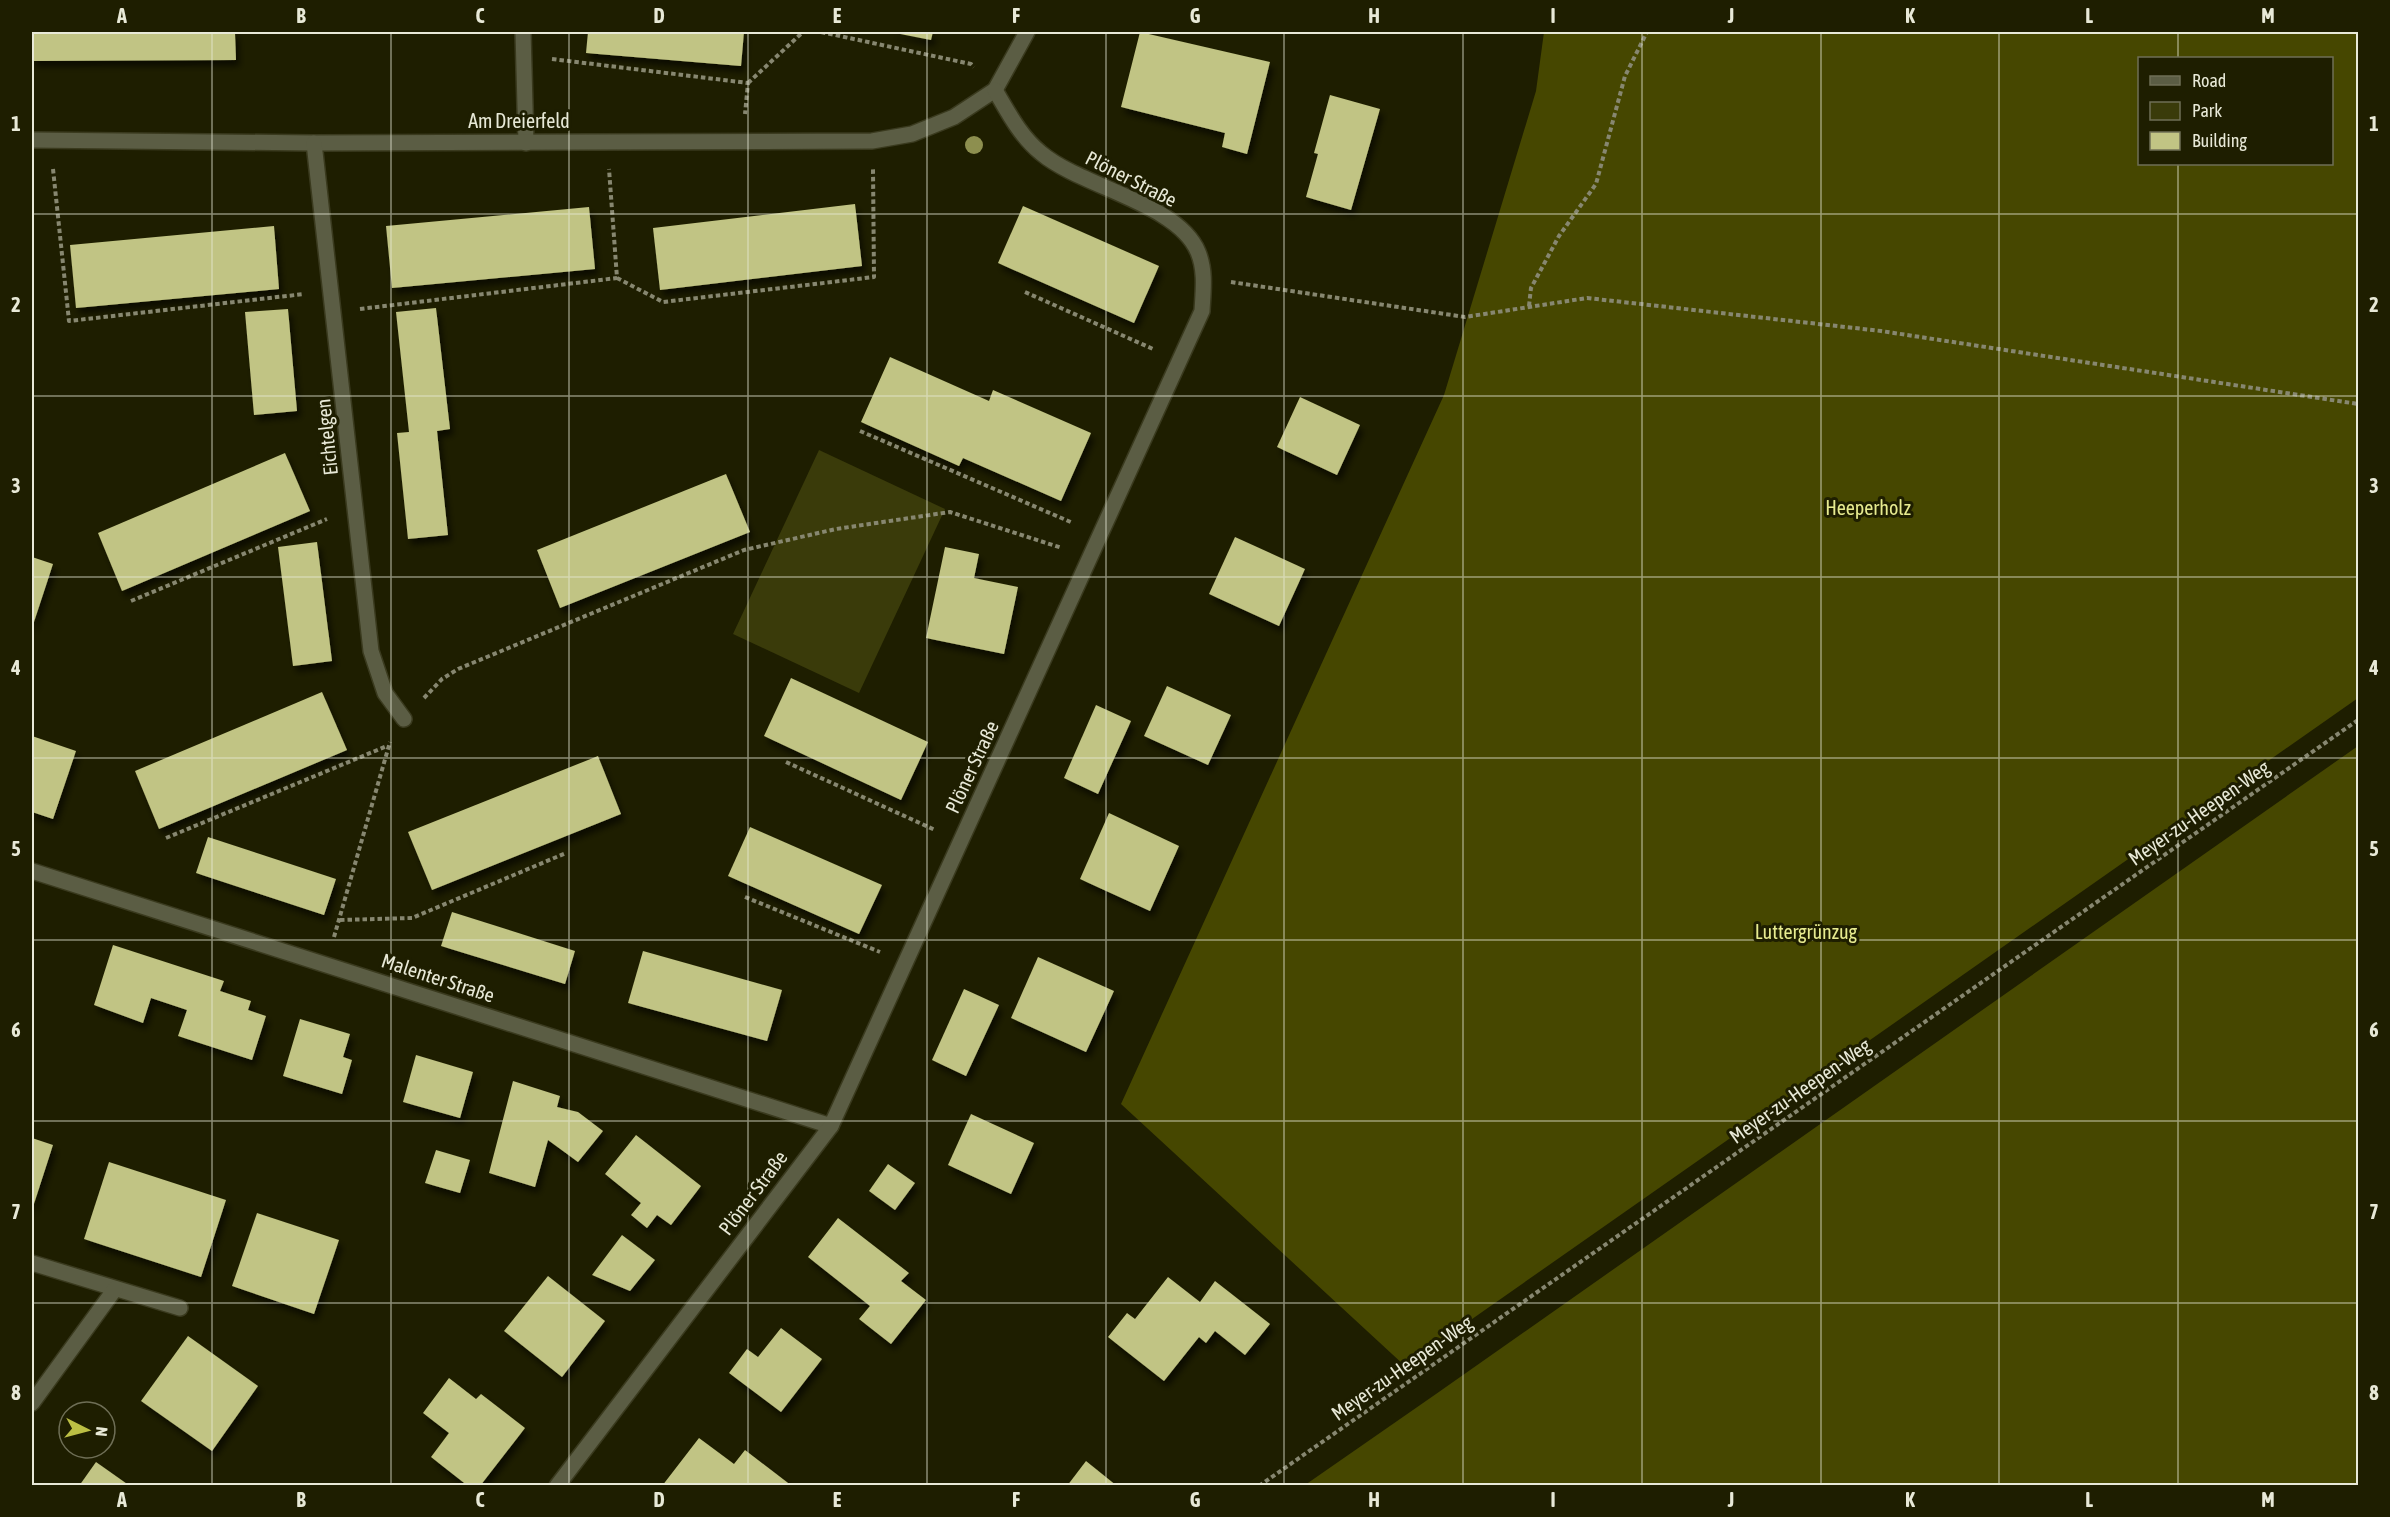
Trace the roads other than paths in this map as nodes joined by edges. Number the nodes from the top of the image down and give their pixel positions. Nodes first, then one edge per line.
1 (523, 32) edge
2 (1028, 32) edge
3 (994, 90) junction
4 (32, 140) edge
5 (314, 143) junction
6 (526, 143) junction
7 (404, 719) road end
8 (32, 871) edge
9 (831, 1126) junction
10 (32, 1263) edge
11 (115, 1289) junction
12 (180, 1308) dead end
13 (32, 1403) edge
14 (557, 1485) edge

1 - 6 street
2 - 3 street
3 - 6 street, Am Dreierfeld
3 - 9 street, Plöner Straße
4 - 5 street, Am Dreierfeld
5 - 6 street, Am Dreierfeld
5 - 7 street, Eichtelgen
8 - 9 street, Malenter Straße
9 - 14 street, Plöner Straße
10 - 11 street
11 - 12 street
11 - 13 street

